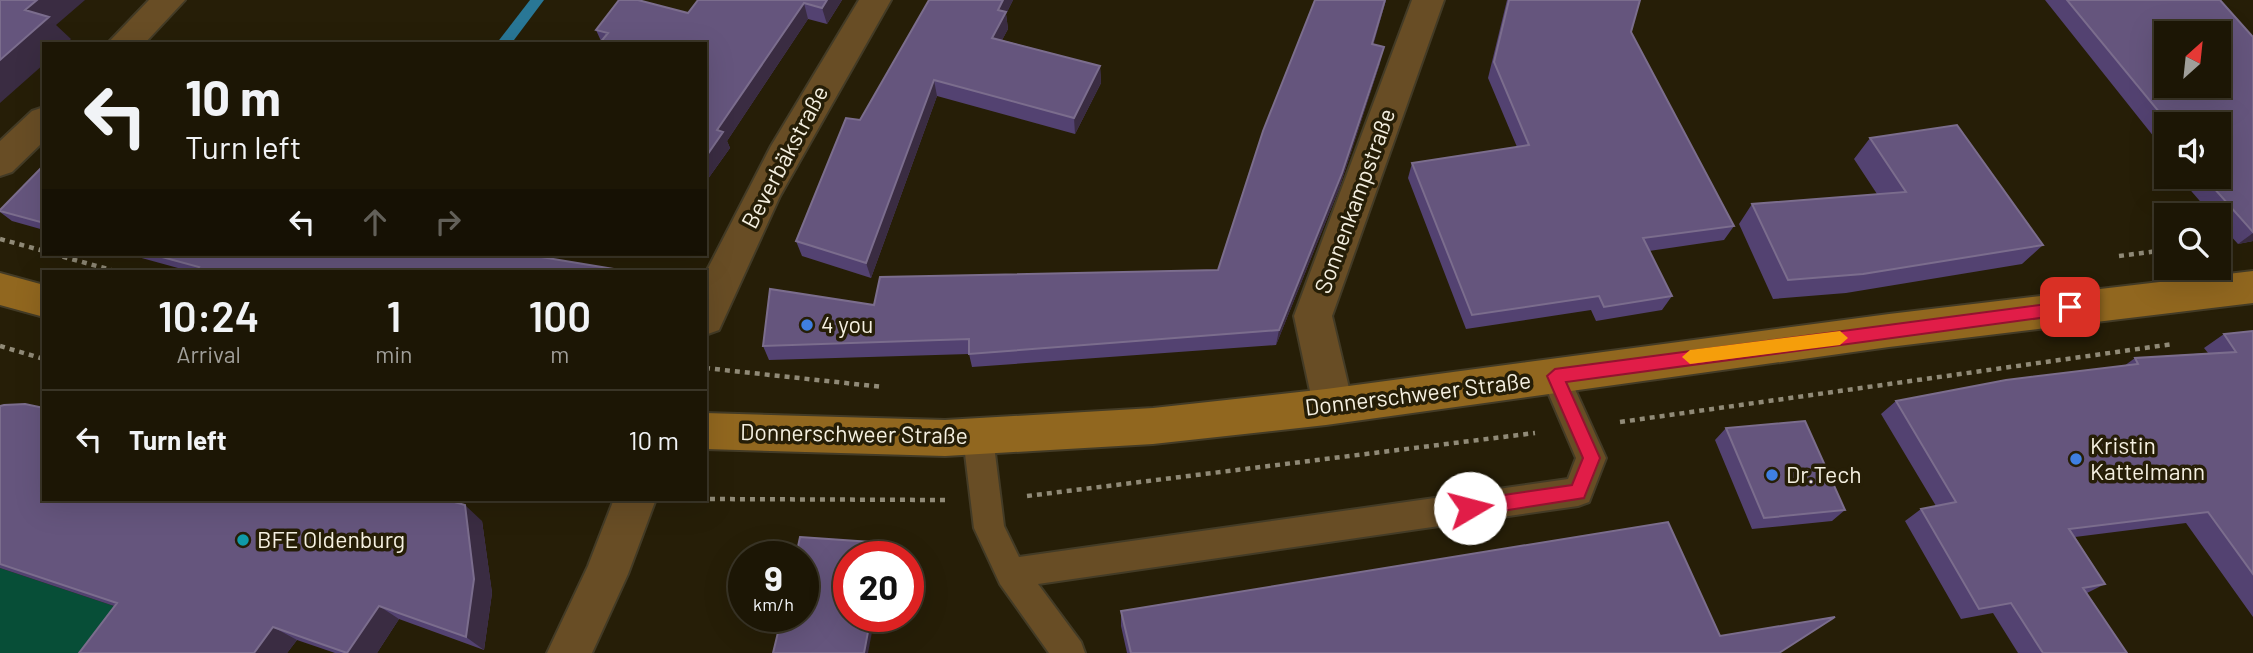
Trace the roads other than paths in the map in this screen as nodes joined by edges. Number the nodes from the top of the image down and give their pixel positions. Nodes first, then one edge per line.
1 (169, 0) edge
2 (875, 0) edge
3 (1427, 0) edge
4 (125, 42) edge
5 (42, 122) edge
6 (0, 162) edge
7 (2253, 287) edge
8 (0, 289) edge
9 (42, 300) edge
10 (707, 314) edge
11 (1555, 376) junction
12 (1333, 405) junction
13 (707, 431) edge
14 (978, 437) junction
15 (634, 501) edge
16 (1011, 573) junction
17 (569, 653) edge
18 (1069, 653) edge

1 - 4 street
2 - 10 street, Beverbäkstraße
3 - 12 street, Sonnenkampstraße
5 - 6 street
7 - 11 main road, Donnerschweer Straße
8 - 9 main road
11 - 12 main road, Donnerschweer Straße
11 - 16 lane
12 - 14 main road, Donnerschweer Straße
13 - 14 main road, Donnerschweer Straße
14 - 16 lane
15 - 17 street
16 - 18 lane

